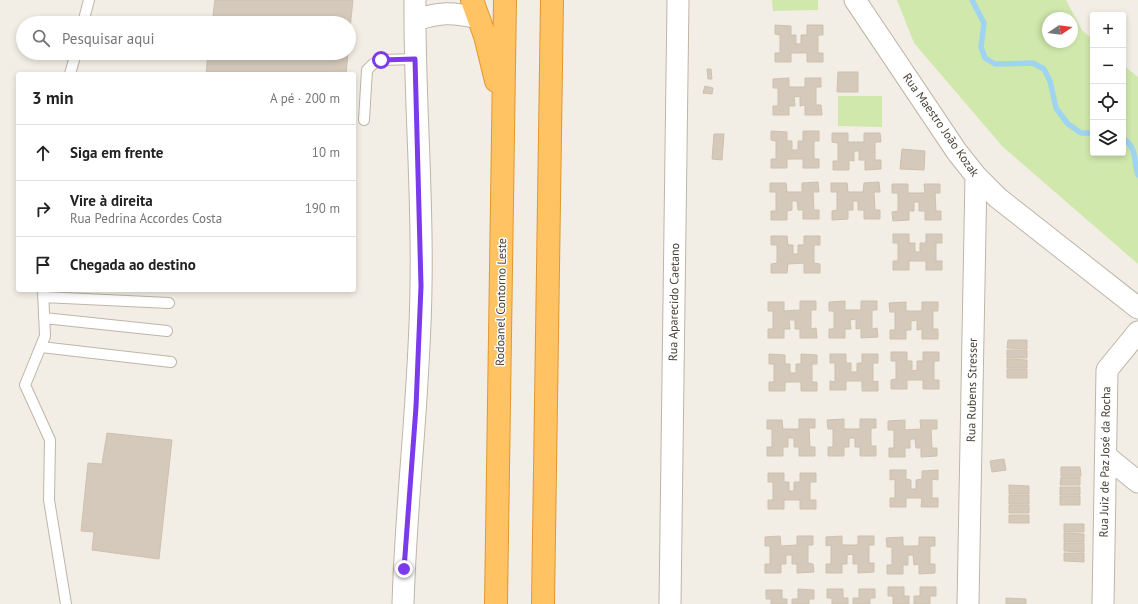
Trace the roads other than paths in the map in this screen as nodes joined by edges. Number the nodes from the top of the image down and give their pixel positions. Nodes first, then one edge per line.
1 (89, 0) edge
2 (505, 0) edge
3 (552, 0) edge
4 (678, 0) edge
5 (855, 0) edge
6 (476, 9) edge
7 (415, 10) edge
8 (85, 16) edge
9 (415, 59) junction
10 (74, 60) edge
11 (71, 72) edge
12 (504, 111) junction
13 (364, 120) dead end
14 (976, 176) junction
15 (43, 293) edge
16 (169, 303) dead end
17 (1138, 308) edge
18 (44, 318) junction
19 (166, 331) dead end
20 (1138, 332) edge
21 (41, 347) junction
22 (171, 362) dead end
23 (1106, 456) junction
24 (1138, 482) edge
25 (66, 604) edge
26 (403, 604) edge
27 (496, 604) edge
28 (543, 604) edge
29 (670, 604) edge
30 (968, 604) edge
31 (1103, 604) edge

1 - 8 lane
2 - 12 highway, Rodoanel Contorno Leste
3 - 28 highway
4 - 29 street, Rua Aparecido Caetano
5 - 14 street, Rua Maestro João Kozak
6 - 7 street
6 - 12 highway
7 - 9 street
9 - 13 lane
9 - 26 street
10 - 11 lane
12 - 27 highway, Rodoanel Contorno Leste
14 - 17 street, Rua Maestro João Kozak
14 - 30 street, Rua Rubens Stresser
15 - 16 lane
15 - 18 lane
18 - 19 lane
18 - 21 lane
20 - 23 street, Rua Juiz de Paz José da Rocha
21 - 22 lane
21 - 25 lane
23 - 24 street
23 - 31 street, Rua Juiz de Paz José da Rocha

